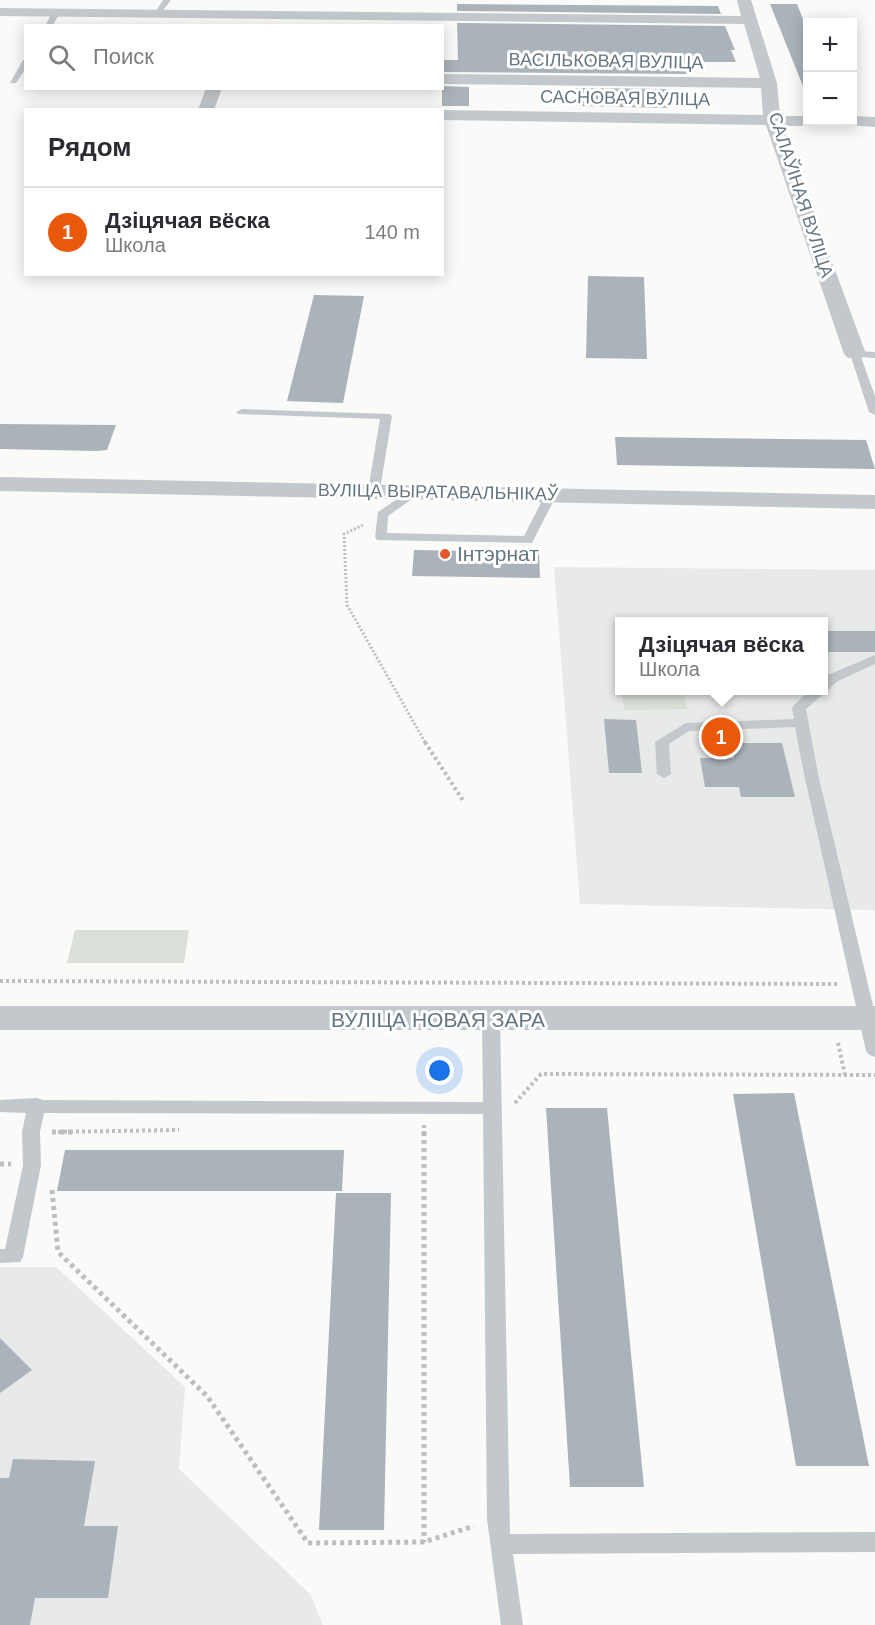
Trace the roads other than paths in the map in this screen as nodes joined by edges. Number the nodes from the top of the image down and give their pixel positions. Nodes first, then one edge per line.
1 (167, 0) edge
2 (249, 0) edge
3 (744, 0) edge
4 (0, 12) edge
5 (156, 14) junction
6 (52, 19) edge
7 (749, 20) junction
8 (240, 21) edge
9 (24, 65) edge
10 (444, 79) edge
11 (13, 81) dead end
12 (769, 83) junction
13 (213, 90) edge
14 (207, 108) edge
15 (444, 115) edge
16 (772, 120) junction
17 (803, 121) edge
18 (857, 121) edge
19 (875, 122) edge
20 (855, 354) junction
21 (875, 355) edge
22 (242, 412) dead end
23 (875, 412) edge
24 (0, 484) edge
25 (374, 490) junction
26 (415, 491) junction
27 (551, 494) junction
28 (875, 502) edge
29 (875, 659) edge
30 (856, 668) junction
31 (875, 668) edge
32 (828, 682) edge
33 (813, 695) edge
34 (801, 723) junction
35 (664, 774) dead end
36 (0, 1018) edge
37 (871, 1018) edge
38 (491, 1020) junction
39 (875, 1052) edge
40 (38, 1104) junction
41 (0, 1106) edge
42 (494, 1118) junction
43 (0, 1256) edge
44 (875, 1542) edge
45 (500, 1544) junction
46 (512, 1625) edge

1 - 5 lane
2 - 8 street
3 - 7 street, САЛАЎІНАЯ ВУЛІЦА
4 - 6 street
5 - 6 street
5 - 8 street
7 - 8 street
7 - 12 street, САЛАЎІНАЯ ВУЛІЦА
9 - 11 lane
10 - 12 street, ВАСІЛЬКОВАЯ ВУЛІЦА
12 - 16 street, САЛАЎІНАЯ ВУЛІЦА
13 - 14 street
15 - 16 street, САСНОВАЯ ВУЛІЦА
16 - 17 street, САСНОВАЯ ВУЛІЦА
16 - 20 street, САЛАЎІНАЯ ВУЛІЦА
18 - 19 street
20 - 21 lane
20 - 23 lane
22 - 25 lane
24 - 25 street, ВУЛІЦА ВЫРАТАВАЛЬНІКАЎ
25 - 26 street, ВУЛІЦА ВЫРАТАВАЛЬНІКАЎ
26 - 27 street, ВУЛІЦА ВЫРАТАВАЛЬНІКАЎ
26 - 27 lane
27 - 28 street, ВУЛІЦА ВЫРАТАВАЛЬНІКАЎ
29 - 30 lane
30 - 31 lane
30 - 32 lane
33 - 34 lane
34 - 35 lane
34 - 37 lane
36 - 38 street, ВУЛІЦА НОВАЯ ЗАРА
37 - 38 street, ВУЛІЦА НОВАЯ ЗАРА
37 - 39 lane
38 - 42 lane
40 - 41 lane
40 - 42 lane
40 - 43 lane
42 - 45 lane
44 - 45 lane
45 - 46 lane

